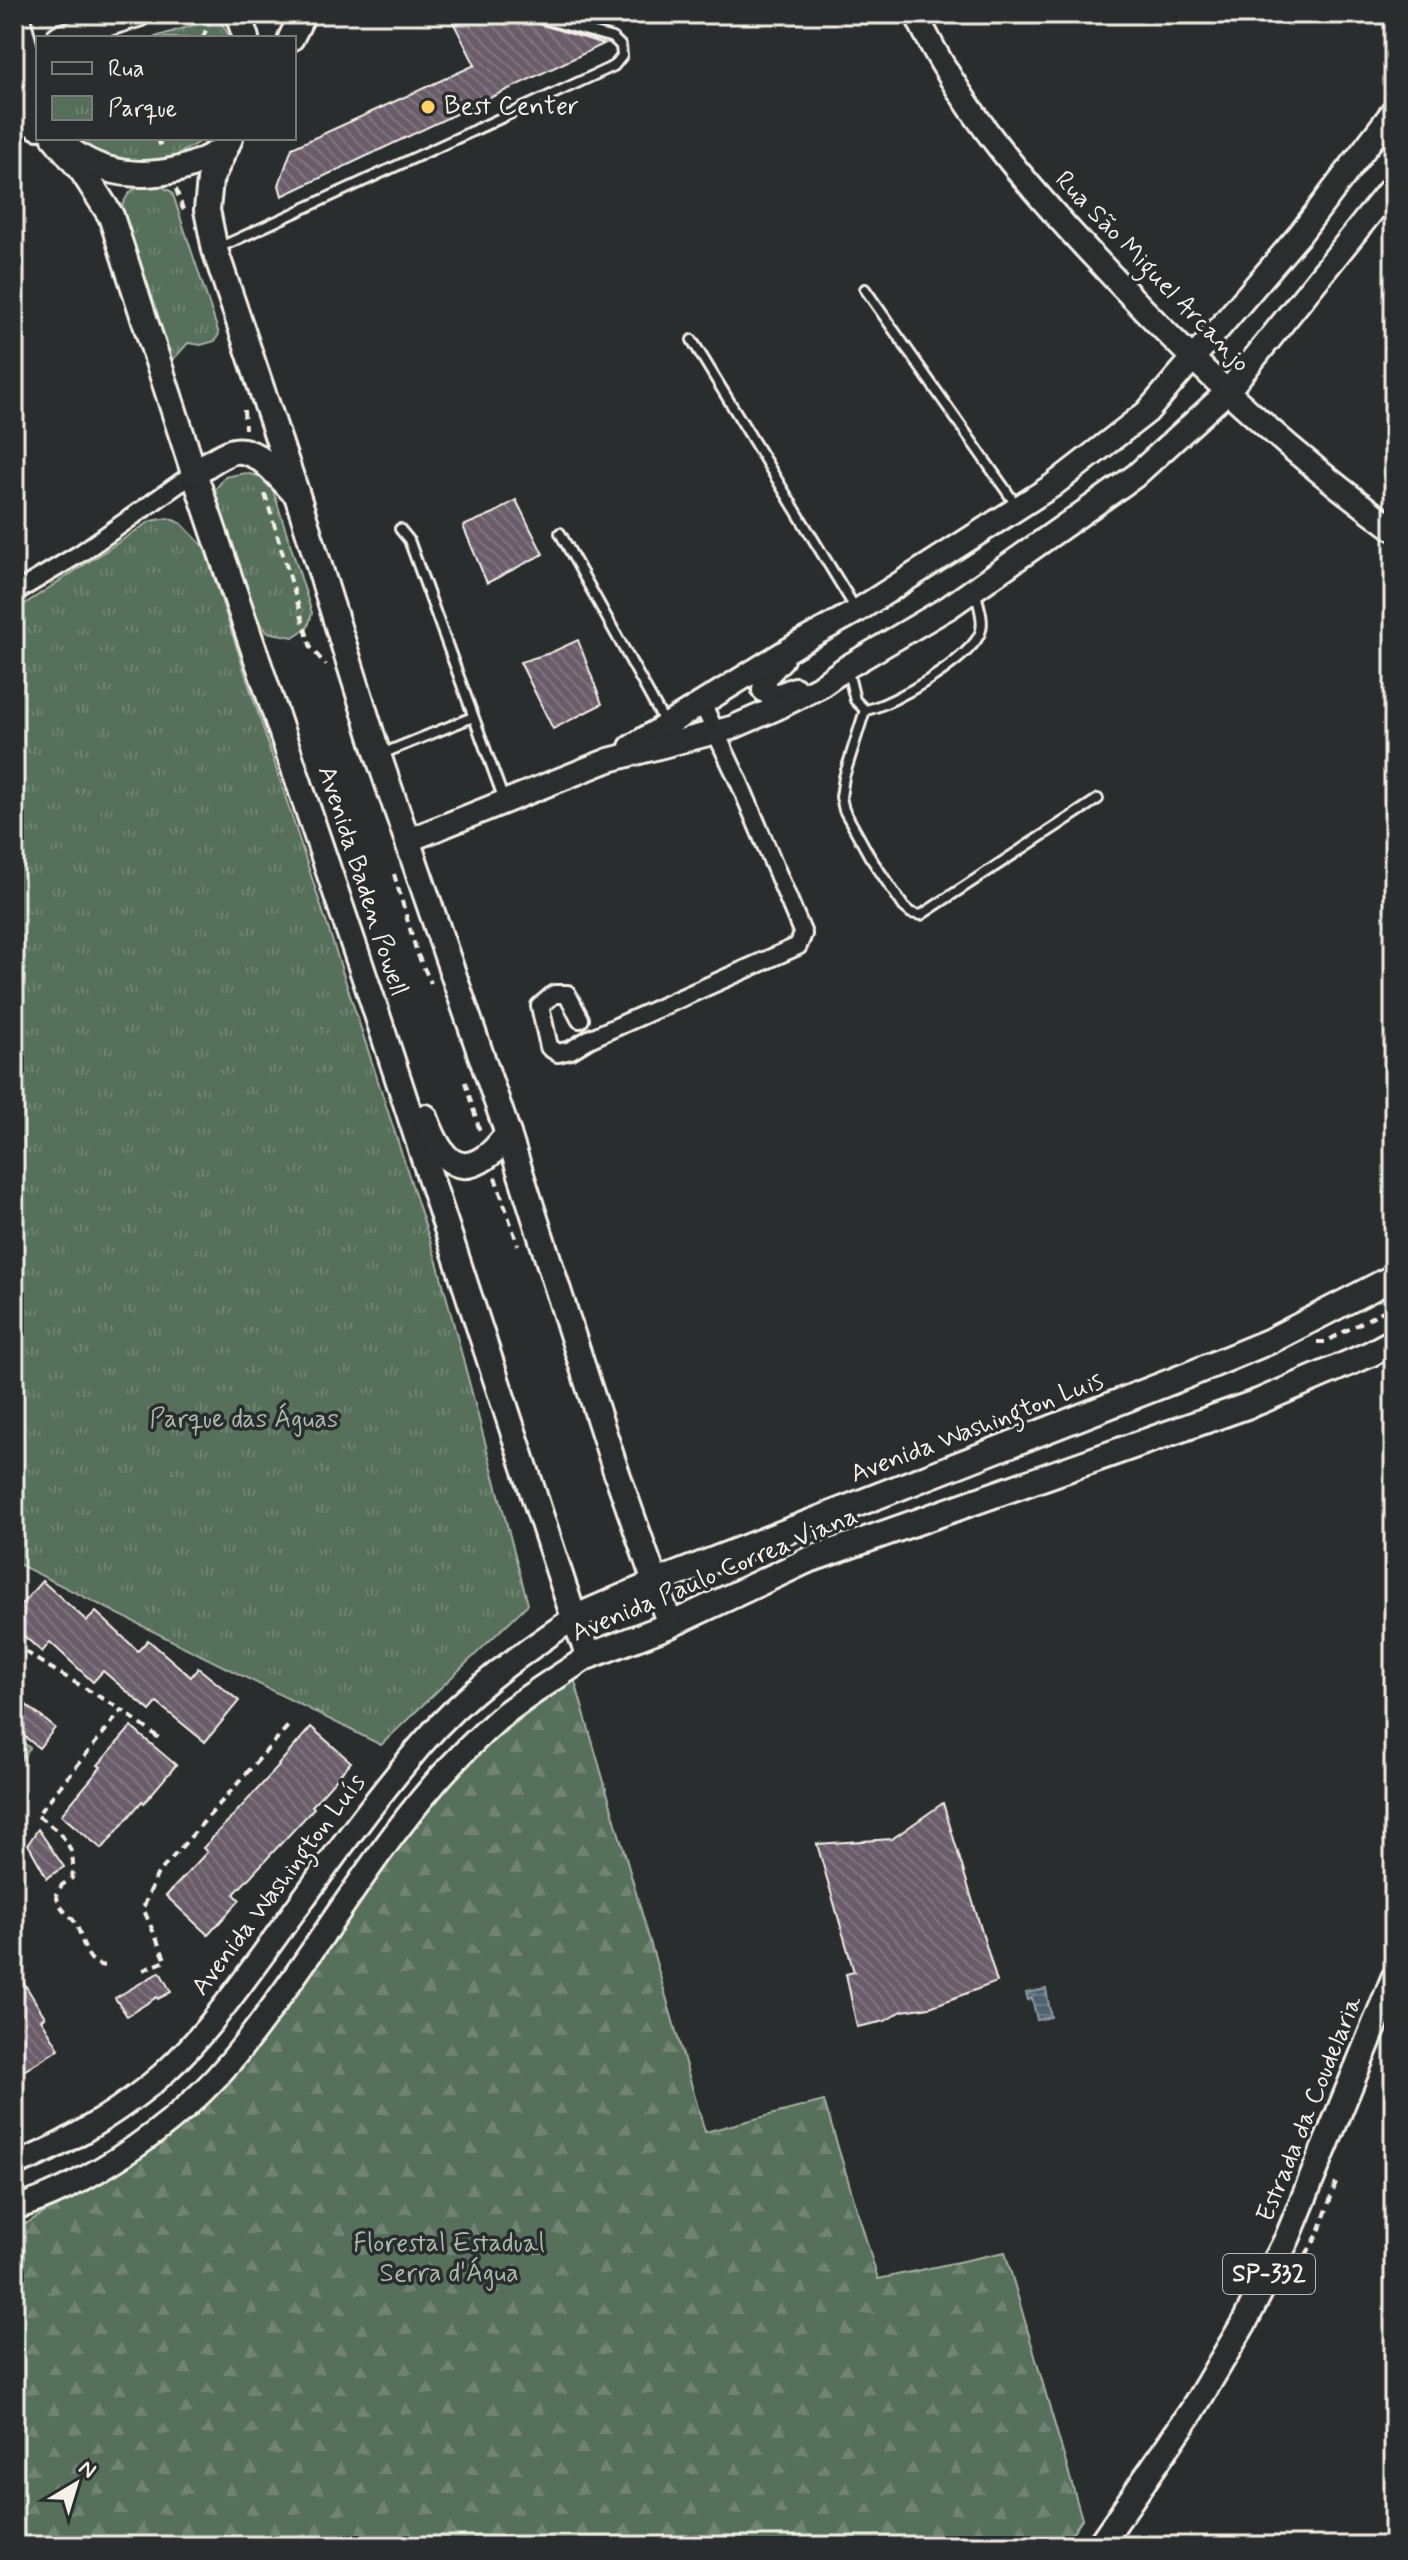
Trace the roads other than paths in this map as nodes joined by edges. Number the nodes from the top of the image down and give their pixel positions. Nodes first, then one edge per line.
1 (16, 14) edge
2 (138, 14) edge
3 (238, 14) edge
4 (303, 14) edge
5 (525, 14) edge
6 (916, 14) edge
7 (66, 36) edge
8 (245, 36) edge
9 (292, 36) edge
10 (26, 49) edge
11 (36, 108) edge
12 (1394, 110) edge
13 (14, 113) edge
14 (36, 127) edge
15 (54, 140) edge
16 (56, 140) edge
17 (229, 141) edge
18 (1394, 184) edge
19 (215, 250) junction
20 (865, 289) dead end
21 (692, 340) dead end
22 (1193, 360) junction
23 (1228, 391) junction
24 (194, 473) junction
25 (297, 495) junction
26 (1018, 507) junction
27 (400, 529) dead end
28 (1394, 529) edge
29 (560, 533) dead end
30 (975, 589) junction
31 (14, 593) edge
32 (857, 611) junction
33 (801, 642) junction
34 (847, 667) junction
35 (702, 703) junction
36 (865, 710) junction
37 (473, 717) junction
38 (715, 732) junction
39 (671, 734) junction
40 (378, 755) junction
41 (1098, 799) dead end
42 (505, 803) junction
43 (409, 840) junction
44 (372, 999) junction
45 (580, 1019) dead end
46 (508, 1134) junction
47 (1394, 1277) edge
48 (1394, 1341) edge
49 (657, 1582) junction
50 (574, 1618) junction
51 (670, 1625) junction
52 (589, 1656) junction
53 (1394, 1978) edge
54 (14, 2165) edge
55 (14, 2208) edge
56 (1099, 2546) edge

1 - 10 main road
2 - 7 main road
3 - 8 main road
4 - 9 main road
5 - 19 lane
6 - 22 street, Rua São Miguel Arcanjo
10 - 11 main road
12 - 22 street
13 - 14 main road
15 - 24 main road, Avenida Baden Powell
16 - 17 main road
17 - 19 main road, Avenida Baden Powell
18 - 23 street
19 - 25 main road, Avenida Baden Powell
20 - 26 lane
21 - 32 lane
22 - 23 street, Rua São Miguel Arcanjo
22 - 26 street
23 - 28 street, Rua São Miguel Arcanjo
23 - 30 street
24 - 25 main road
24 - 31 street
24 - 44 main road, Avenida Baden Powell
25 - 40 main road, Avenida Baden Powell
26 - 32 street
27 - 37 lane
29 - 39 lane
30 - 34 street
30 - 36 lane
32 - 33 street
33 - 34 street
33 - 35 street
34 - 36 lane
34 - 38 street
35 - 38 street
35 - 39 street
36 - 41 lane
37 - 40 lane
37 - 42 lane
38 - 39 street
38 - 45 street
39 - 42 street
40 - 43 main road, Avenida Baden Powell
42 - 43 street
43 - 46 main road, Avenida Baden Powell
44 - 46 main road
44 - 50 main road, Avenida Baden Powell
46 - 49 main road, Avenida Baden Powell
47 - 49 main road, Avenida Washington Luis
48 - 51 main road, Avenida Paulo Correa Viana
49 - 50 main road, Avenida Washington Luis
49 - 51 main road, Avenida Baden Powell
50 - 52 main road, Avenida Baden Powell
50 - 54 street, Avenida Washington Luís
51 - 52 main road, Avenida Paulo Correa Viana
52 - 55 street, Avenida Paulo Correa Viana
53 - 56 main road, Estrada da Coudelaria / SP-332

